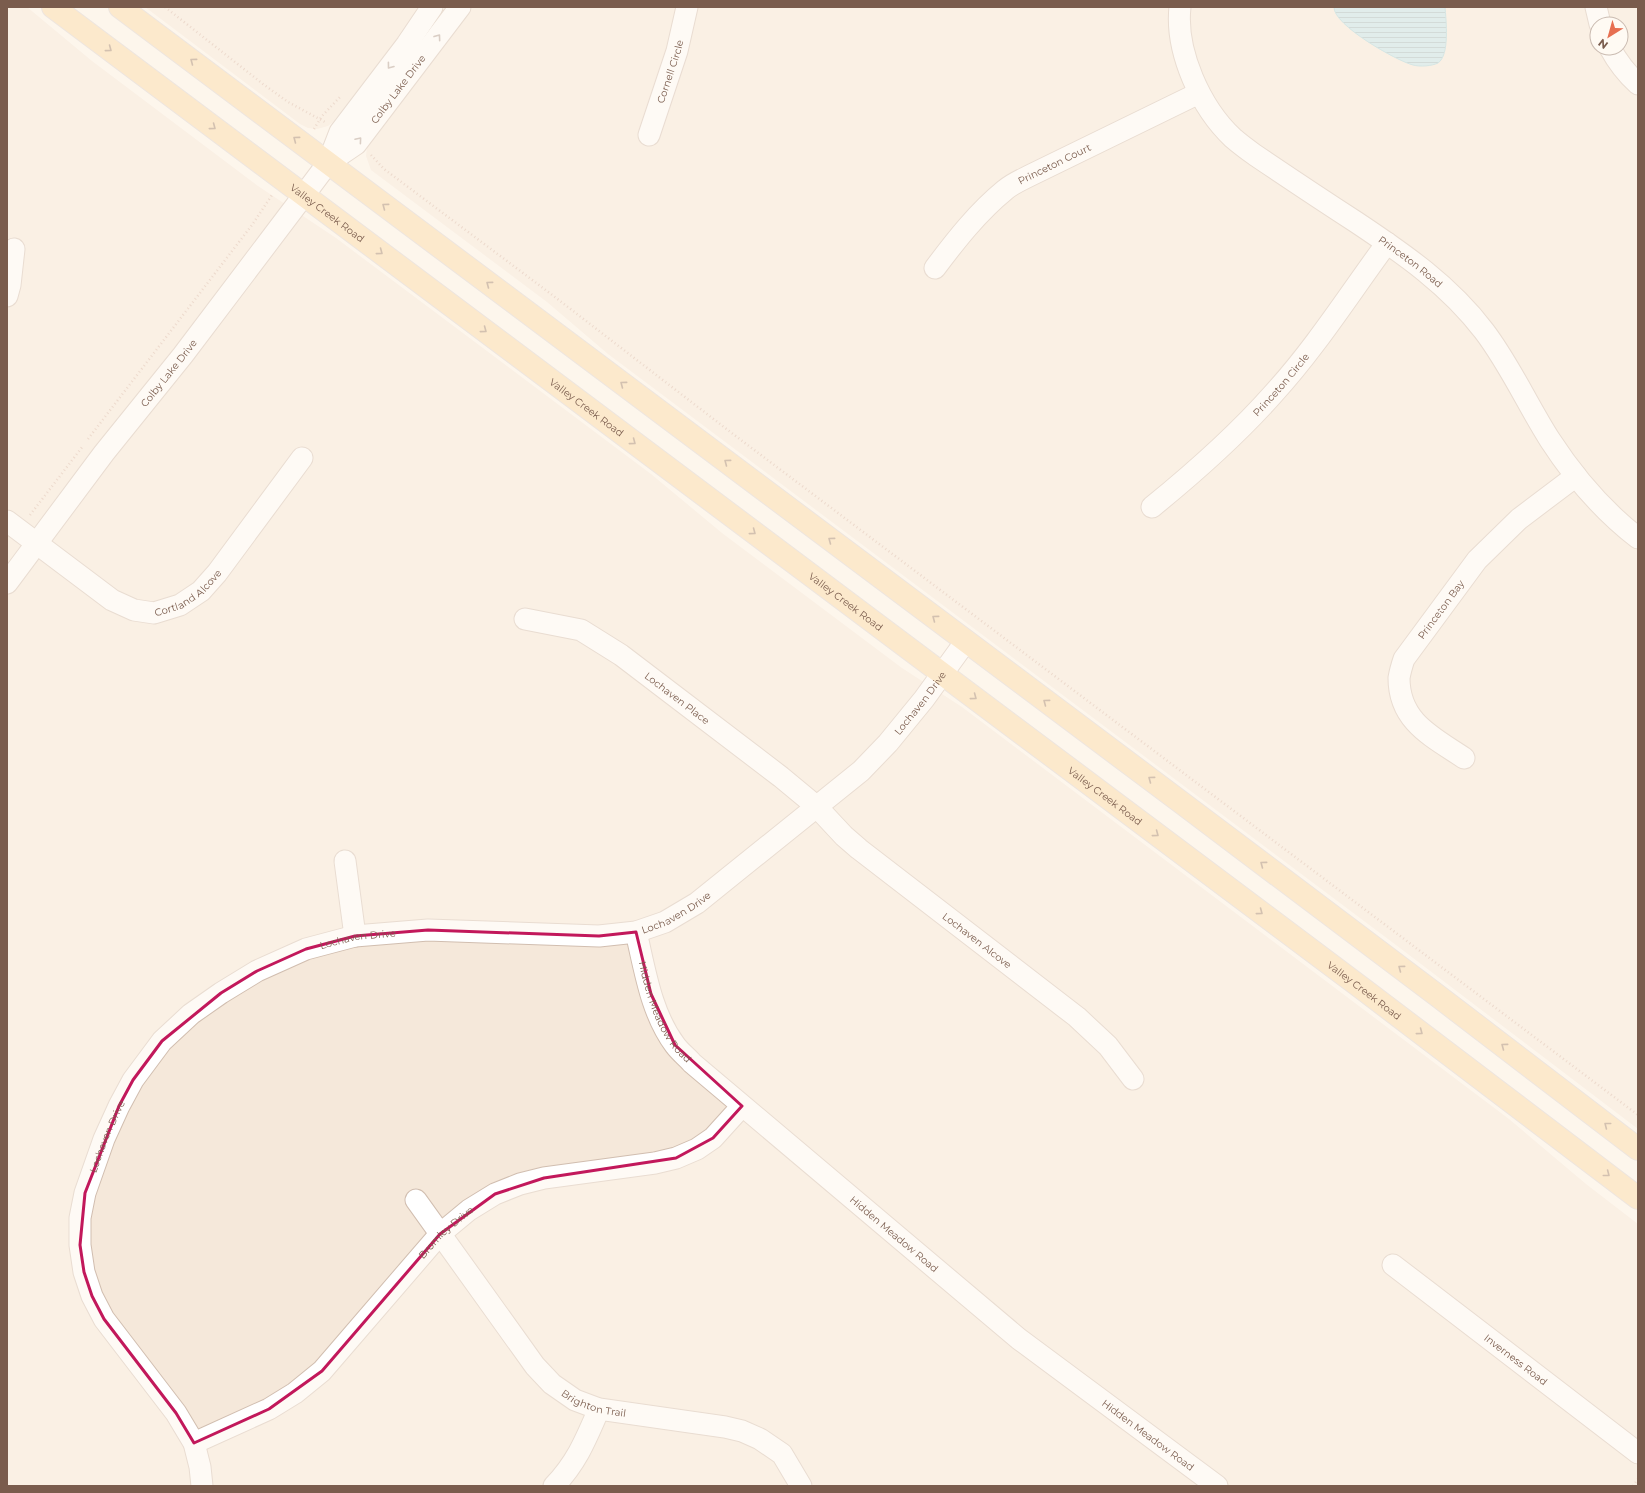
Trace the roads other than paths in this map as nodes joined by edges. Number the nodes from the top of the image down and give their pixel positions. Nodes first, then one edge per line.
1 (53, 7) edge
2 (120, 7) edge
3 (432, 7) edge
4 (460, 7) edge
5 (687, 7) edge
6 (1180, 7) edge
7 (1614, 56) edge
8 (1638, 84) edge
9 (1200, 94) junction
10 (649, 135) dead end
11 (328, 163) junction
12 (304, 195) junction
13 (1387, 243) junction
14 (14, 249) dead end
15 (935, 268) dead end
16 (7, 296) edge
17 (302, 458) dead end
18 (1576, 476) junction
19 (1152, 507) dead end
20 (7, 521) edge
21 (1638, 538) edge
22 (36, 544) junction
23 (7, 582) edge
24 (525, 619) dead end
25 (966, 641) junction
26 (943, 674) junction
27 (1464, 758) dead end
28 (816, 806) junction
29 (345, 861) dead end
30 (636, 932) junction
31 (355, 936) junction
32 (1133, 1078) dead end
33 (742, 1106) junction
34 (1638, 1149) edge
35 (1638, 1198) edge
36 (416, 1200) dead end
37 (440, 1234) junction
38 (1393, 1265) dead end
39 (598, 1409) junction
40 (194, 1443) junction
41 (1638, 1454) edge
42 (202, 1486) edge
43 (554, 1486) edge
44 (801, 1486) edge
45 (1217, 1486) edge

1 -> 12 main road, Valley Creek Road
11 -> 2 main road
3 -> 11 street, Colby Lake Drive
11 -> 4 street, Colby Lake Drive
5 - 10 street, Cornell Circle
6 - 9 street, Princeton Road
7 - 8 street
9 - 13 street, Princeton Road
9 - 15 street, Princeton Court
11 - 12 street, Colby Lake Drive
25 -> 11 main road
12 - 22 street, Colby Lake Drive
12 -> 26 main road, Valley Creek Road
13 - 18 street, Princeton Road
13 - 19 street, Princeton Circle
14 - 16 street
17 - 22 street, Cortland Alcove
18 - 21 street, Princeton Road
18 - 27 street, Princeton Bay
20 - 22 street, Cortland Alcove
22 - 23 street, Colby Lake Drive
24 - 28 street, Lochaven Place
25 - 26 street, Lochaven Drive
34 -> 25 main road
26 - 28 street, Lochaven Drive
26 -> 35 main road, Valley Creek Road
28 - 30 street, Lochaven Drive
28 - 32 street, Lochaven Alcove
29 - 31 street
30 - 31 street, Lochaven Drive
30 - 33 street, Hidden Meadow Road
31 - 40 street, Lochaven Drive
33 - 37 street, Bromley Drive
33 - 45 street, Hidden Meadow Road
36 - 37 street, Brighton Trail
37 - 39 street, Brighton Trail
37 - 40 street, Bromley Drive
38 - 41 street, Inverness Road
39 - 43 street
39 - 44 street, Brighton Trail
40 - 42 street, Lochaven Drive

